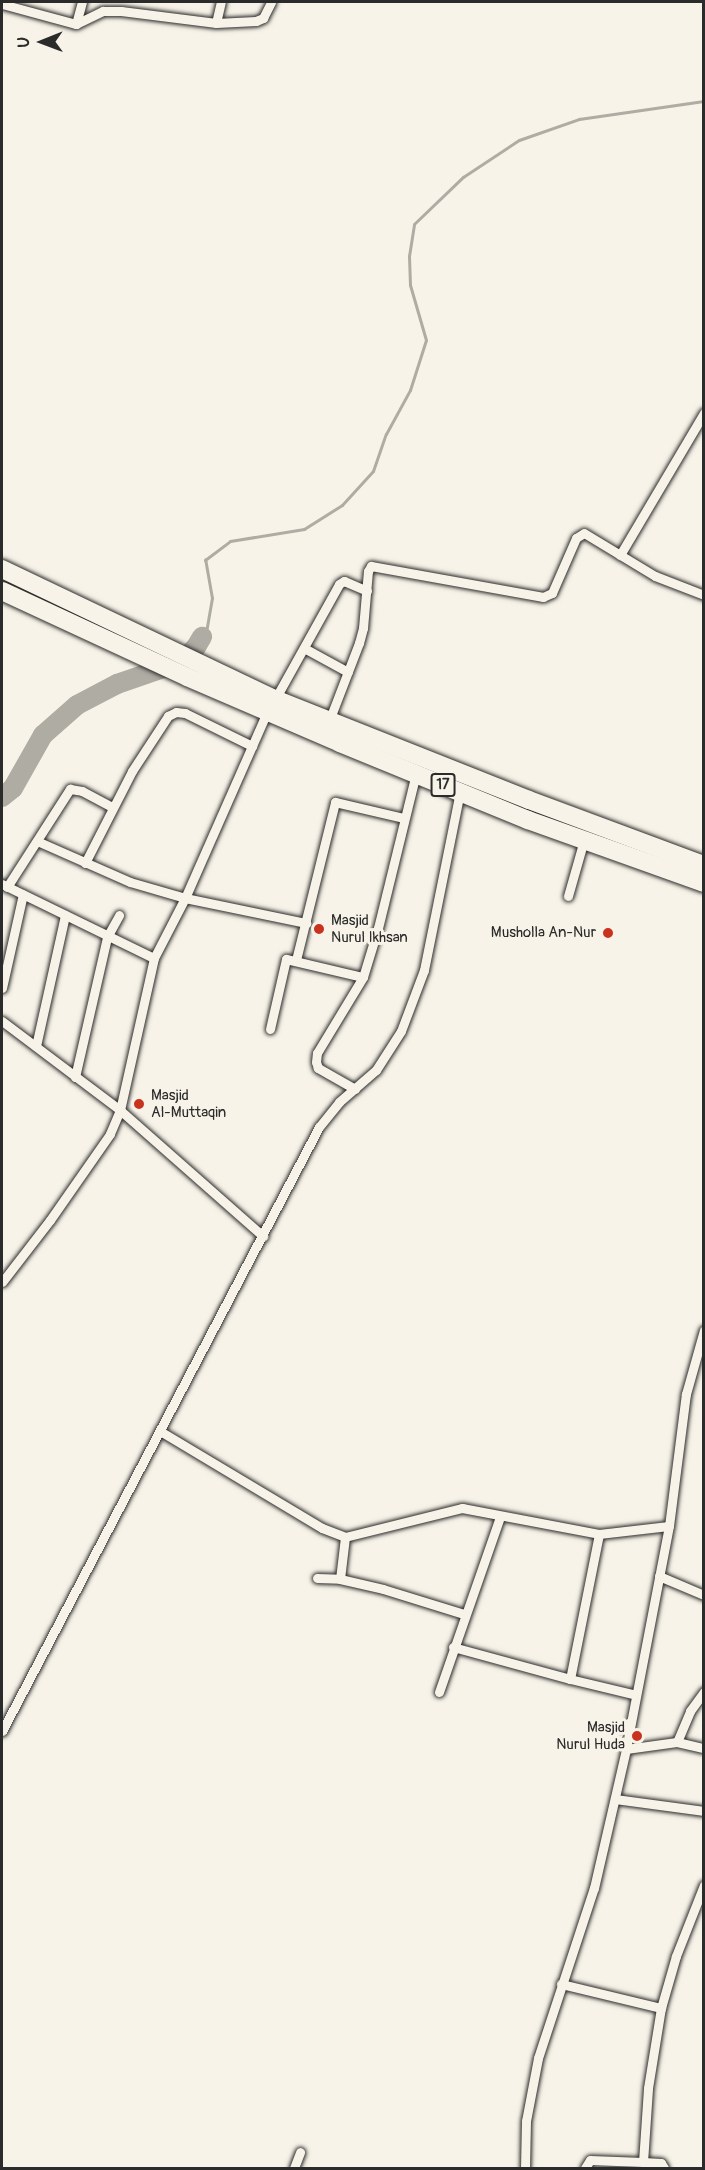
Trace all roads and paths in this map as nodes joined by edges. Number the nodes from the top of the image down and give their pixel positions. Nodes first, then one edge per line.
1 (82, 2) edge
2 (221, 2) edge
3 (272, 2) edge
4 (2, 4) edge
5 (76, 24) junction
6 (216, 24) junction
7 (704, 413) edge
8 (620, 555) junction
9 (2, 569) edge
10 (2, 591) edge
11 (367, 591) junction
12 (704, 595) edge
13 (304, 648) junction
14 (348, 672) junction
15 (269, 710) junction
16 (329, 721) junction
17 (252, 746) junction
18 (413, 781) junction
19 (499, 798) junction
20 (458, 799) junction
21 (112, 807) junction
22 (404, 818) junction
23 (584, 840) junction
24 (37, 841) junction
25 (85, 863) junction
26 (704, 865) edge
27 (704, 882) edge
28 (4, 885) edge
29 (23, 894) junction
30 (568, 896) dead end
31 (184, 898) junction
32 (65, 915) junction
33 (119, 915) dead end
34 (306, 923) junction
35 (107, 937) junction
36 (154, 958) junction
37 (296, 960) junction
38 (363, 977) junction
39 (2, 988) edge
40 (2, 1021) edge
41 (270, 1029) dead end
42 (36, 1046) junction
43 (75, 1077) junction
44 (355, 1089) junction
45 (120, 1110) junction
46 (263, 1236) junction
47 (2, 1282) edge
48 (704, 1330) edge
49 (160, 1431) junction
50 (500, 1517) junction
51 (669, 1526) junction
52 (598, 1534) junction
53 (345, 1537) junction
54 (659, 1576) junction
55 (317, 1578) dead end
56 (340, 1580) junction
57 (704, 1595) edge
58 (464, 1614) junction
59 (453, 1647) junction
60 (570, 1678) junction
61 (439, 1692) dead end
62 (704, 1692) edge
63 (636, 1695) junction
64 (2, 1731) edge
65 (677, 1742) junction
66 (704, 1748) edge
67 (626, 1749) junction
68 (615, 1799) junction
69 (704, 1811) edge
70 (704, 1885) edge
71 (561, 1984) junction
72 (661, 2007) junction
73 (300, 2152) dead end
74 (643, 2162) junction
75 (294, 2169) edge
76 (525, 2169) edge
77 (585, 2169) edge
78 (663, 2169) edge

1 - 5 street
2 - 6 street
3 - 6 street
4 - 5 street
5 - 6 street
7 - 8 street
8 - 11 street
8 - 12 street
9 - 15 highway, 17
10 - 15 highway, 17
11 - 13 street
11 - 14 street
13 - 14 street
13 - 15 street
14 - 16 street
15 - 16 highway, 17
15 - 17 street
15 - 18 highway, 17
16 - 19 highway, 17
17 - 21 street
17 - 31 street
18 - 20 highway, 17
18 - 22 street
19 - 20 highway, 17
19 - 23 highway, 17
19 - 26 highway, 17
20 - 44 street
21 - 24 street
21 - 25 street
22 - 34 street
22 - 38 street
23 - 27 highway, 17
23 - 30 street
24 - 25 street
24 - 28 street
25 - 31 street
28 - 29 street
29 - 32 street
29 - 39 street
31 - 34 street
31 - 36 street
32 - 35 street
32 - 42 street
33 - 35 street
34 - 37 street
35 - 36 street
35 - 43 street
36 - 45 street
37 - 38 street
37 - 41 street
38 - 44 street
40 - 42 street
42 - 43 street
43 - 45 street
44 - 46 street
45 - 46 street
45 - 47 street
46 - 49 street
48 - 51 street
49 - 53 street
49 - 64 street
50 - 52 street
50 - 53 street
50 - 58 street
51 - 52 street
51 - 54 street
52 - 60 street
53 - 56 street
54 - 57 street
54 - 63 street
55 - 56 street
56 - 58 street
58 - 59 street
59 - 60 street
59 - 61 street
60 - 63 street
62 - 65 street
63 - 67 street
65 - 66 street
65 - 67 street
67 - 68 street
68 - 69 street
68 - 71 street
70 - 72 street
71 - 72 street
71 - 76 street
72 - 74 street
73 - 75 street
74 - 77 street
74 - 78 street

